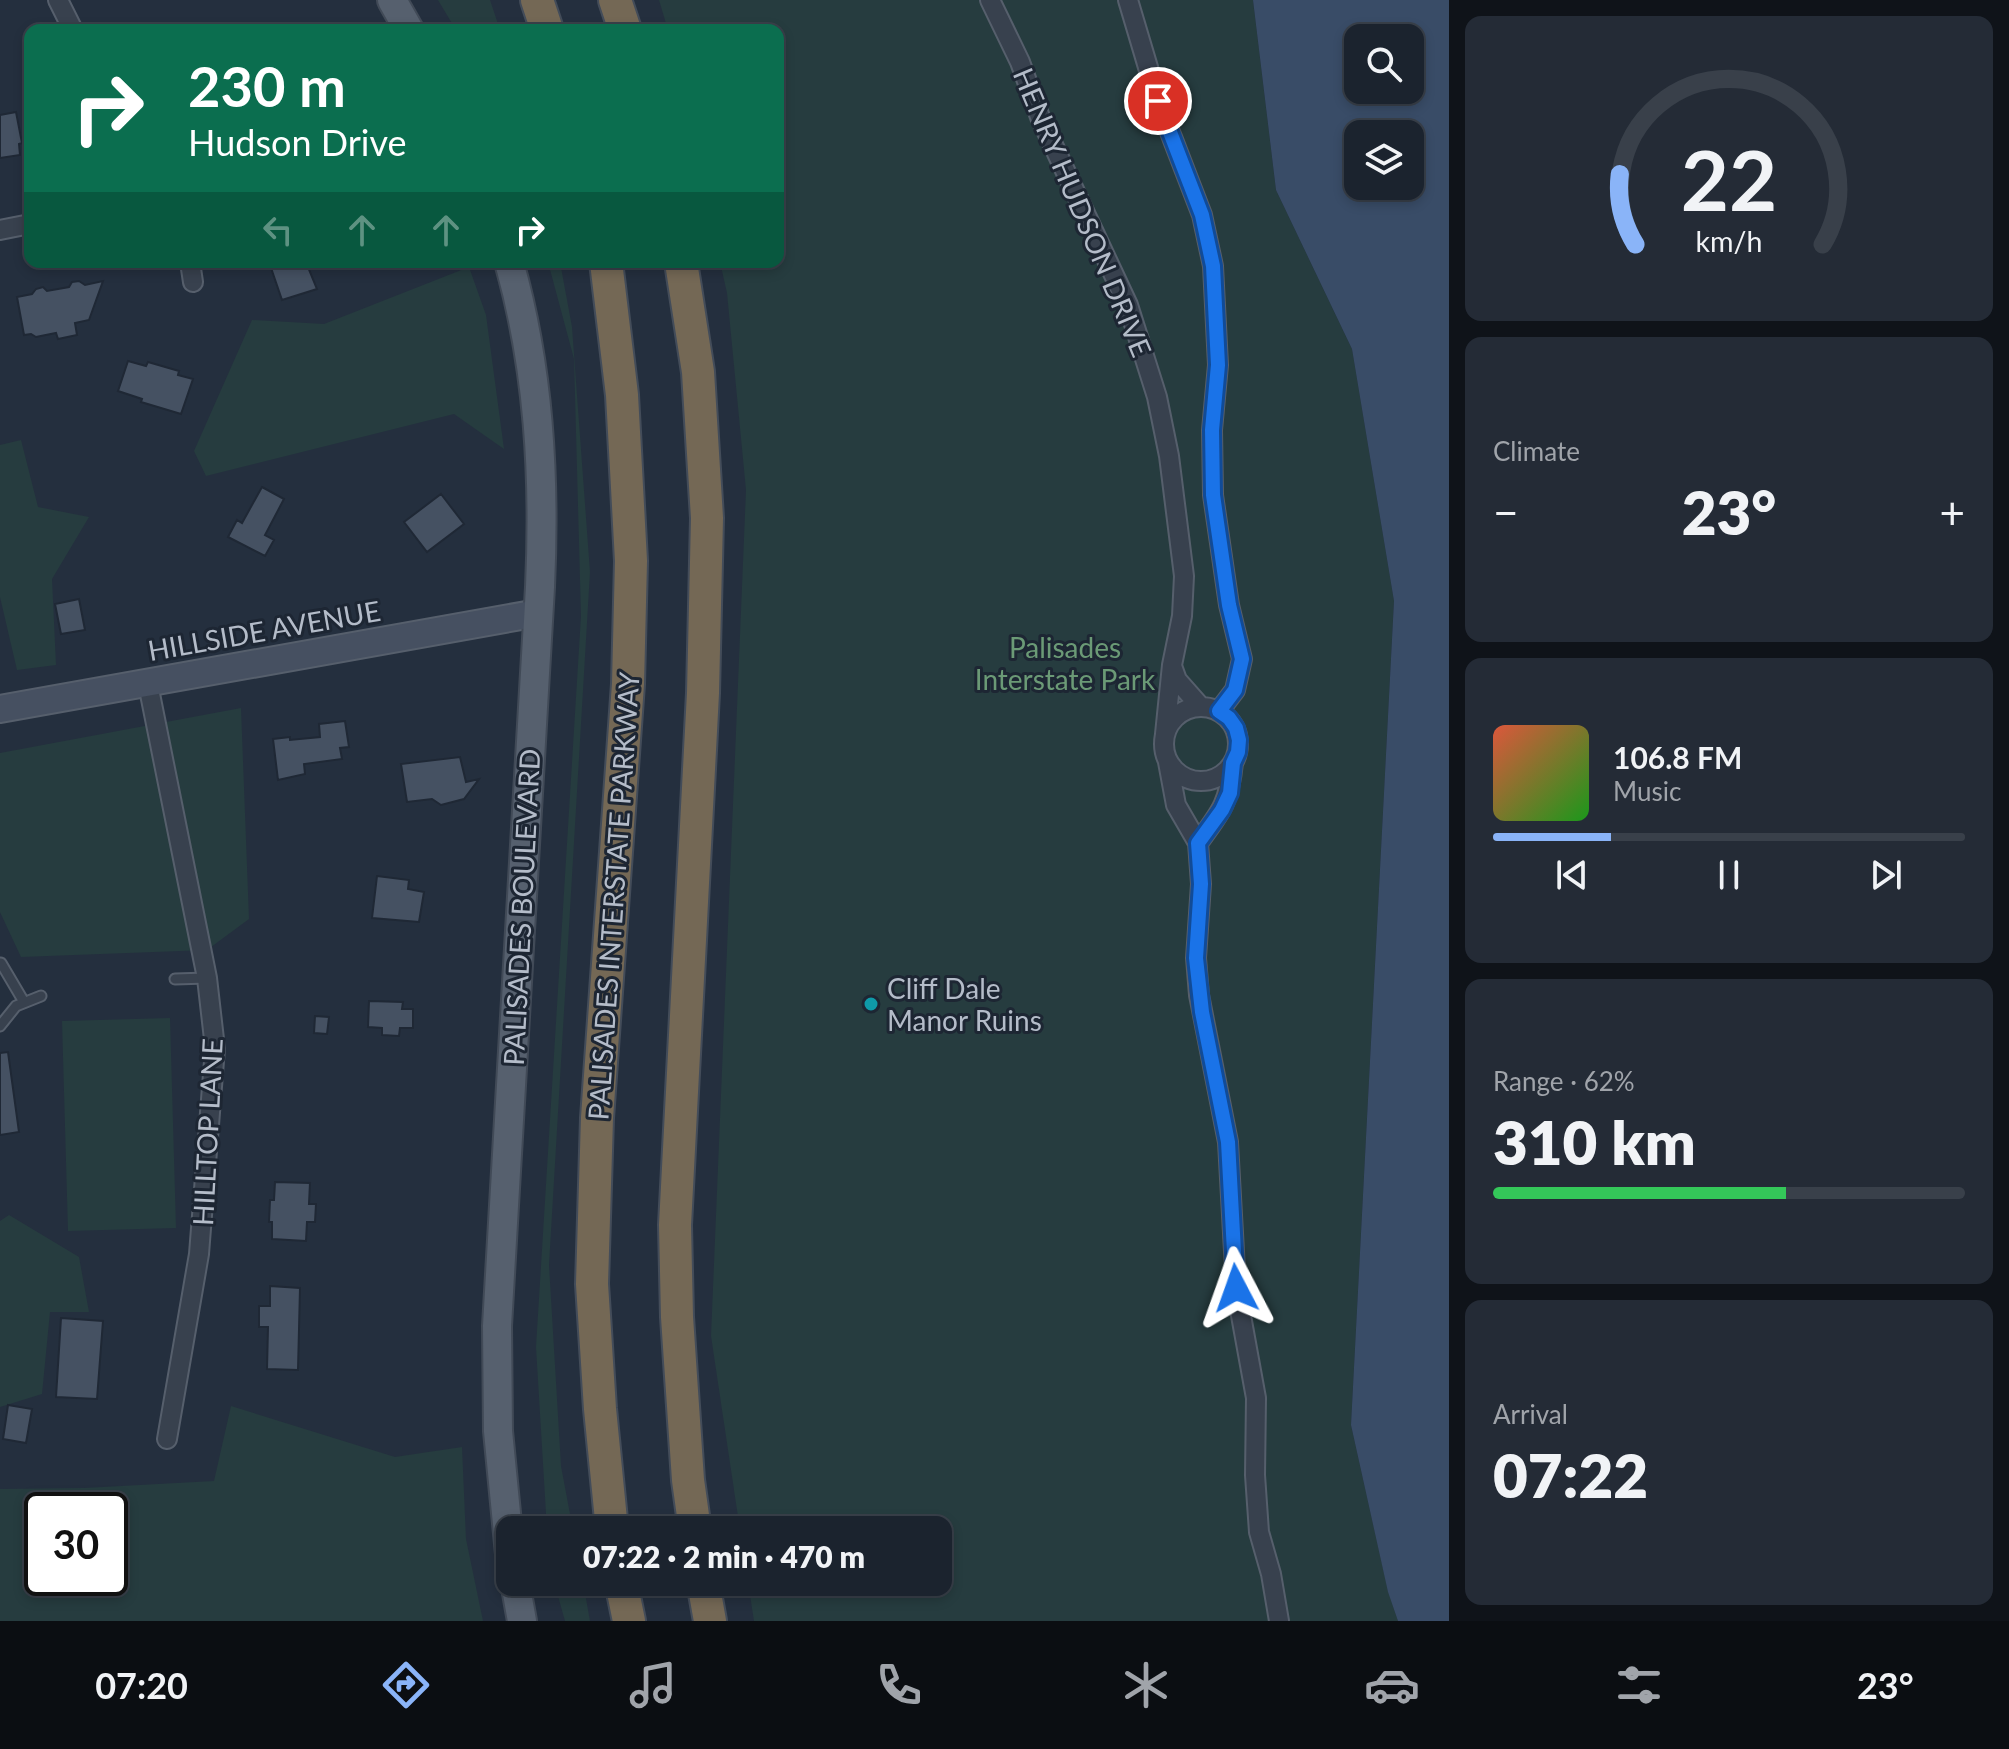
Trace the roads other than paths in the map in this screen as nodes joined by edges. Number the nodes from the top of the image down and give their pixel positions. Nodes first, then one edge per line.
1 (58, 0) edge
2 (392, 0) edge
3 (537, 0) edge
4 (615, 0) edge
5 (990, 0) edge
6 (1128, 0) edge
7 (70, 24) edge
8 (406, 24) edge
9 (545, 24) edge
10 (623, 24) edge
11 (24, 225) edge
12 (0, 230) edge
13 (191, 268) edge
14 (510, 268) edge
15 (607, 268) edge
16 (682, 268) edge
17 (193, 282) dead end
18 (538, 613) junction
19 (1172, 665) junction
20 (148, 684) junction
21 (1200, 706) junction
22 (0, 709) edge
23 (1219, 711) junction
24 (1165, 734) junction
25 (1168, 762) junction
26 (1233, 763) junction
27 (1198, 843) junction
28 (1, 963) edge
29 (207, 978) junction
30 (175, 979) dead end
31 (41, 996) dead end
32 (24, 1002) junction
33 (0, 1026) edge
34 (167, 1439) dead end
35 (505, 1516) edge
36 (611, 1516) edge
37 (693, 1516) edge
38 (518, 1596) edge
39 (624, 1596) edge
40 (706, 1596) edge
41 (522, 1621) edge
42 (629, 1621) edge
43 (710, 1621) edge
44 (1279, 1621) edge

1 - 7 street
2 - 8 main road
3 - 9 highway
4 - 10 highway
5 - 19 street, HENRY HUDSON DRIVE
6 - 23 street
11 - 12 street
13 - 17 street
14 - 18 main road, PALISADES BOULEVARD
15 - 36 highway, PALISADES INTERSTATE PARKWAY
16 - 37 highway
18 - 20 main road, HILLSIDE AVENUE
18 - 35 main road, PALISADES BOULEVARD
19 - 21 street
19 - 24 street, HENRY HUDSON DRIVE
20 - 22 main road, HILLSIDE AVENUE
20 - 29 street, HILLTOP LANE
21 - 23 street
21 - 24 street
23 - 26 street
24 - 25 street, HENRY HUDSON DRIVE
25 - 26 street
25 - 27 street, HENRY HUDSON DRIVE
26 - 27 street
27 - 44 street, HENRY HUDSON DRIVE
28 - 32 lane
29 - 30 lane
29 - 34 street, HILLTOP LANE
31 - 32 lane
32 - 33 lane
38 - 41 main road
39 - 42 highway
40 - 43 highway

